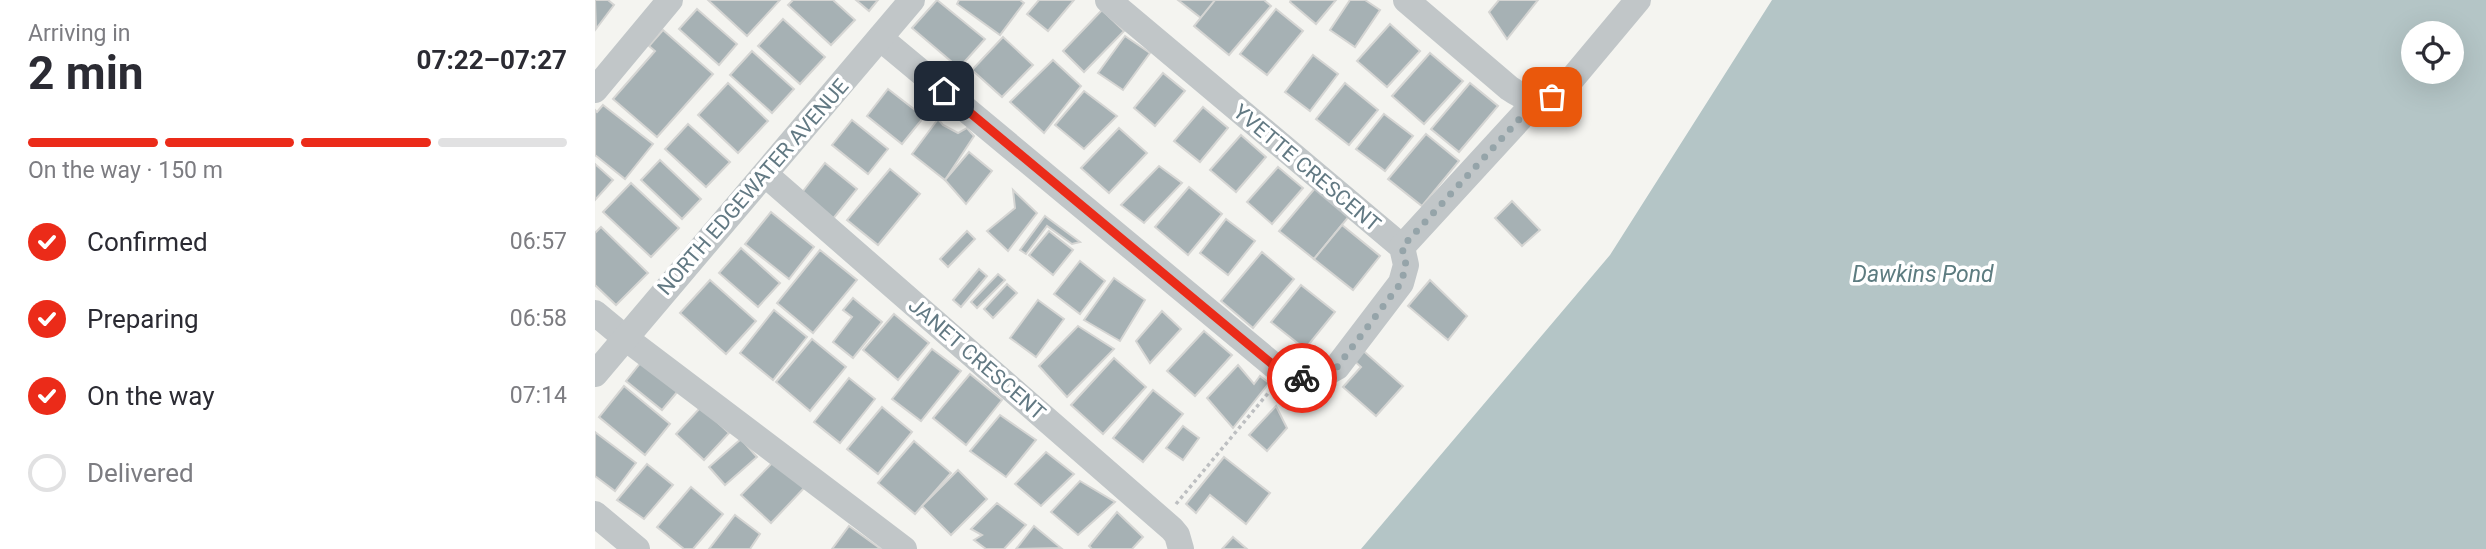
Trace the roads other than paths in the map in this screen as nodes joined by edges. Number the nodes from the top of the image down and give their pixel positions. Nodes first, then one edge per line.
1 (670, 0) edge
2 (912, 0) edge
3 (1108, 0) edge
4 (1406, 0) edge
5 (1638, 0) edge
6 (880, 38) junction
7 (598, 80) edge
8 (1537, 100) junction
9 (766, 175) junction
10 (1402, 247) junction
11 (595, 313) edge
12 (624, 337) junction
13 (595, 374) edge
14 (595, 514) edge
15 (637, 549) edge
16 (904, 549) edge
17 (1181, 549) edge

1 - 7 street
2 - 6 street, NORTH EDGEWATER AVENUE
3 - 10 street, YVETTE CRESCENT
4 - 8 street
5 - 8 street
6 - 9 street, NORTH EDGEWATER AVENUE
6 - 10 street, YVETTE CRESCENT
8 - 10 street
9 - 12 street, NORTH EDGEWATER AVENUE
9 - 17 street, JANET CRESCENT
11 - 12 street
12 - 13 street, NORTH EDGEWATER AVENUE
12 - 16 street
14 - 15 street

